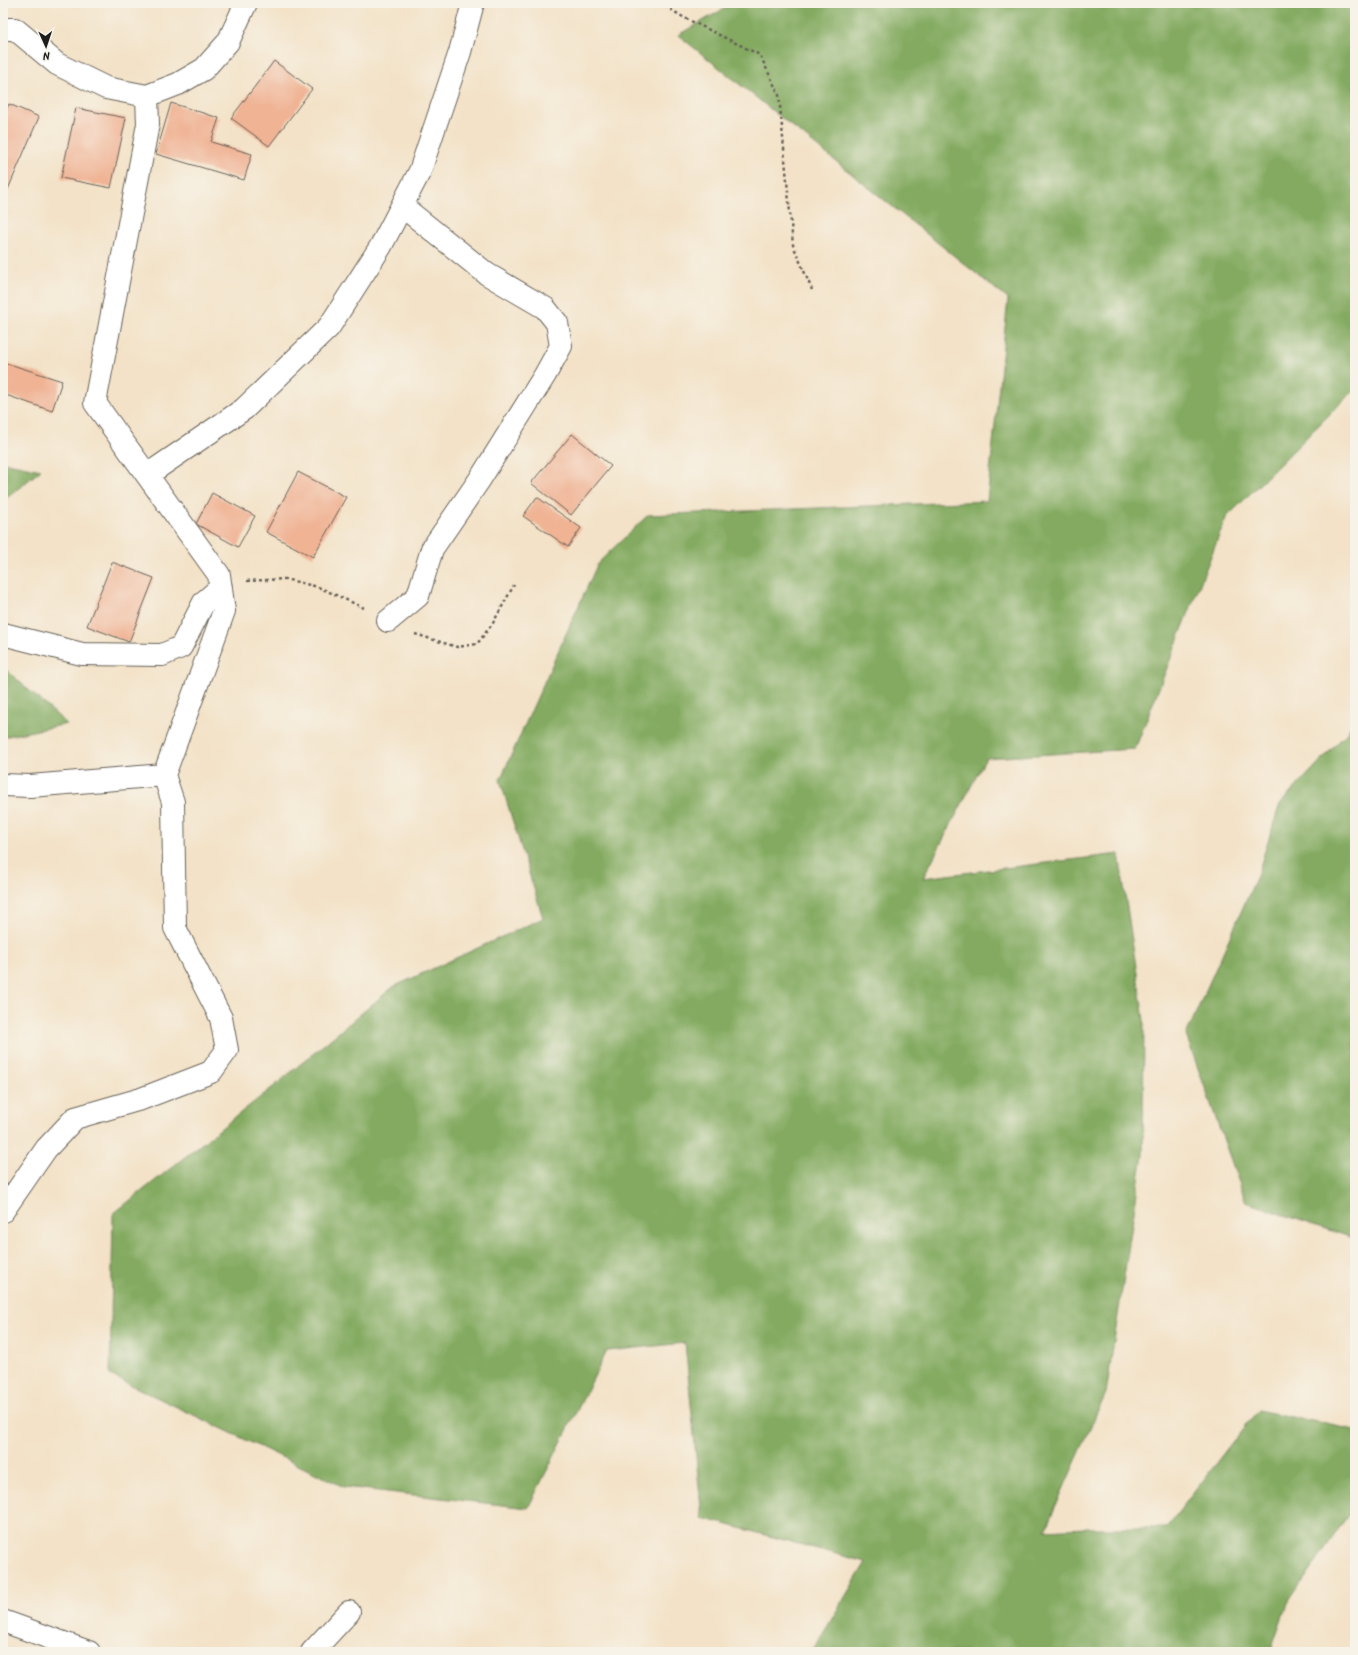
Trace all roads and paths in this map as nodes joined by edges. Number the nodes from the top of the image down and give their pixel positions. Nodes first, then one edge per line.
1 (246, 3) edge
2 (473, 3) edge
3 (660, 3) edge
4 (3, 30) edge
5 (147, 96) junction
6 (402, 206) junction
7 (812, 290) dead end
8 (147, 475) junction
9 (221, 588) junction
10 (388, 621) dead end
11 (3, 634) edge
12 (164, 775) junction
13 (3, 785) edge
14 (3, 1211) edge
15 (349, 1612) dead end
16 (3, 1621) edge
17 (89, 1652) edge
18 (312, 1652) edge

1 - 5 street
2 - 6 street
3 - 7 path
4 - 5 street
5 - 8 street
6 - 8 street
6 - 10 street
8 - 9 street
9 - 11 street
9 - 12 street
12 - 13 street
12 - 14 street
15 - 18 street
16 - 17 street

